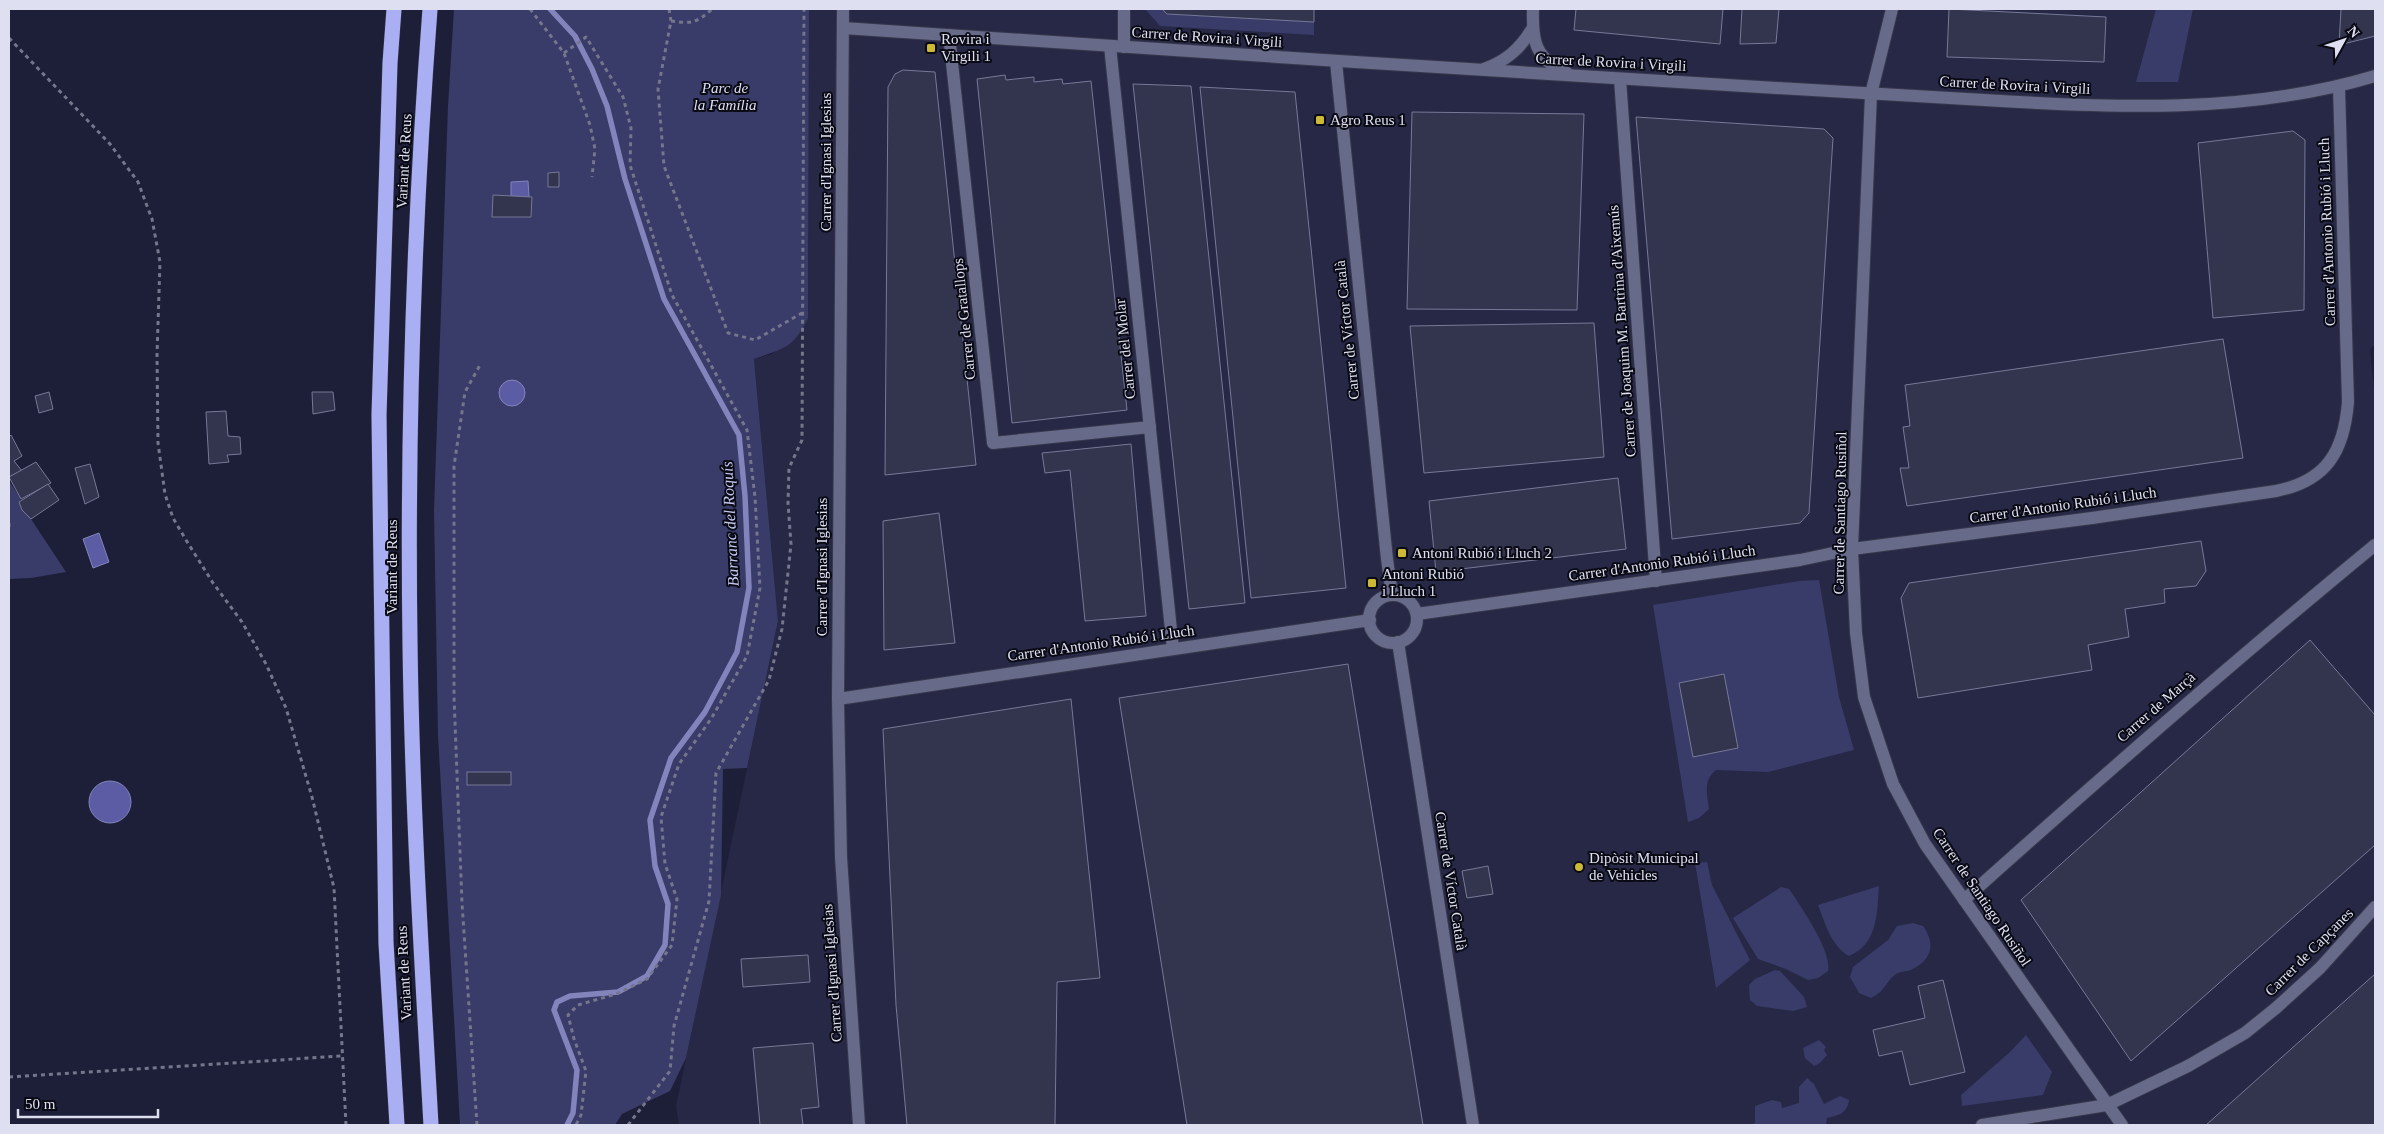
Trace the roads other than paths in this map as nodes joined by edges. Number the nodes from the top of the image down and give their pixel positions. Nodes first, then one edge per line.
1 (394, 9) edge
2 (430, 9) edge
3 (843, 9) edge
4 (1124, 9) edge
5 (1533, 9) edge
6 (1892, 9) edge
7 (843, 28) junction
8 (1532, 29) junction
9 (950, 35) junction
10 (1110, 46) junction
11 (1124, 47) junction
12 (1336, 62) junction
13 (1479, 70) junction
14 (2375, 76) edge
15 (1583, 77) junction
16 (1620, 79) junction
17 (2339, 87) junction
18 (1872, 94) junction
19 (1150, 427) junction
20 (2375, 545) edge
21 (1852, 549) junction
22 (1656, 580) junction
23 (1392, 595) junction
24 (1417, 614) junction
25 (1370, 620) junction
26 (1398, 642) junction
27 (1173, 649) junction
28 (838, 699) junction
29 (1964, 900) junction
30 (2375, 907) edge
31 (2107, 1105) junction
32 (396, 1125) edge
33 (431, 1125) edge
34 (859, 1125) edge
35 (1473, 1125) edge
36 (1982, 1125) edge
37 (2122, 1125) edge

1 - 32 highway, Variant de Reus
2 - 33 highway, Variant de Reus
3 - 7 street, Carrer d'Ignasi Iglesias
4 - 11 street
5 - 8 street
6 - 18 street, Carrer de Santiago Rusiñol
7 - 9 street, Carrer de Rovira i Virgili
7 - 28 street, Carrer d'Ignasi Iglesias
8 - 13 street
8 - 15 street
9 - 10 street, Carrer de Rovira i Virgili
9 - 19 street, Carrer de Gratallops
10 - 11 street, Carrer de Rovira i Virgili
10 - 19 street, Carrer del Molar
11 - 12 street, Carrer de Rovira i Virgili
12 - 13 street, Carrer de Rovira i Virgili
12 - 23 street, Carrer de Víctor Català
13 - 15 street, Carrer de Rovira i Virgili
14 - 17 street, Carrer de Rovira i Virgili
15 - 16 street, Carrer de Rovira i Virgili
16 - 18 street, Carrer de Rovira i Virgili
16 - 22 street, Carrer de Joaquim M. Bartrina d'Aixemús
17 - 18 street, Carrer de Rovira i Virgili
17 - 21 street, Carrer d'Antonio Rubió i Lluch
18 - 21 street, Carrer de Santiago Rusiñol
19 - 27 street, Carrer del Molar
20 - 29 street, Carrer de Marçà
21 - 22 street, Carrer d'Antonio Rubió i Lluch
21 - 29 street, Carrer de Santiago Rusiñol
22 - 24 street, Carrer d'Antonio Rubió i Lluch
23 - 24 street
23 - 25 street
24 - 26 street
25 - 26 street
25 - 27 street, Carrer d'Antonio Rubió i Lluch
26 - 35 street, Carrer de Víctor Català
27 - 28 street, Carrer d'Antonio Rubió i Lluch
28 - 34 street, Carrer d'Ignasi Iglesias
29 - 31 street, Carrer de Santiago Rusiñol
30 - 31 street, Carrer de Capçanes
31 - 36 street, Carrer de Capçanes
31 - 37 street, Carrer de Santiago Rusiñol

